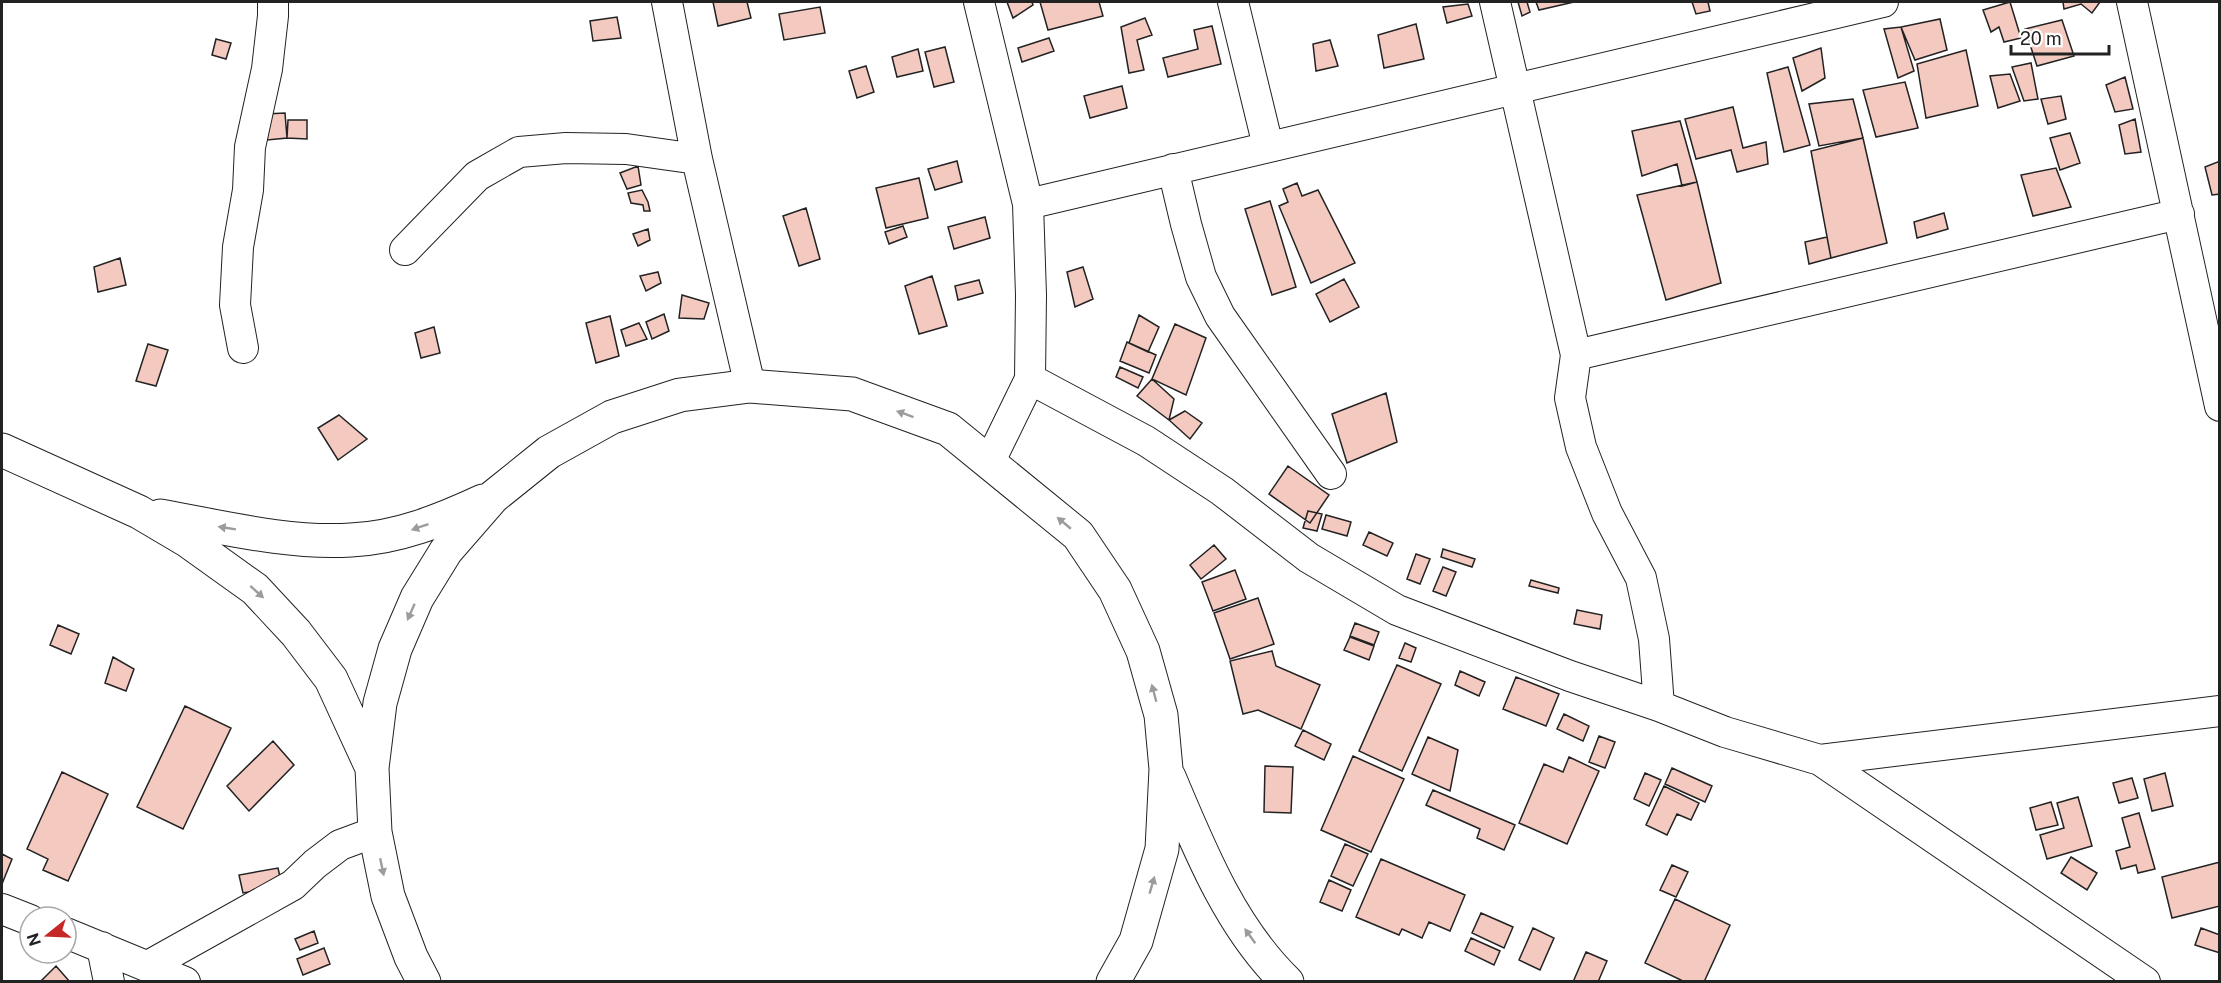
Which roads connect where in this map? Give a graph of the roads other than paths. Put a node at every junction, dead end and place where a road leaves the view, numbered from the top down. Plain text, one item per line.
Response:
1 (273, 2) edge
2 (667, 2) edge
3 (979, 2) edge
4 (1233, 2) edge
5 (1495, 2) edge
6 (1883, 2) edge
7 (2132, 2) edge
8 (1515, 87) junction
9 (1268, 146) junction
10 (697, 159) junction
11 (1173, 169) junction
12 (1028, 204) junction
13 (2179, 214) junction
14 (405, 250) dead end
15 (243, 348) dead end
16 (1576, 355) junction
17 (1030, 378) junction
18 (750, 386) junction
19 (2220, 406) edge
20 (2, 450) edge
21 (990, 462) junction
22 (1331, 474) dead end
23 (493, 497) junction
24 (139, 512) junction
25 (1659, 706) junction
26 (2220, 711) edge
27 (1820, 760) junction
28 (372, 768) junction
29 (1166, 769) junction
30 (375, 832) junction
31 (2, 909) edge
32 (18, 915) edge
33 (78, 938) edge
34 (102, 947) junction
35 (148, 966) junction
36 (109, 981) edge
37 (185, 981) edge
38 (424, 981) edge
39 (1113, 981) edge
40 (1287, 981) edge
41 (2145, 981) edge

1 - 15 street
2 - 10 street
3 - 12 street
4 - 9 street
5 - 8 street
6 - 8 street
7 - 13 street
8 - 9 street
8 - 16 street
9 - 11 street
10 - 14 street
10 - 18 street
11 - 12 street
11 - 22 street
12 - 17 street
13 - 16 street
13 - 19 street
16 - 25 street
17 - 21 street
17 - 25 street
21 -> 18 street
18 - 23 street
20 - 24 street
29 -> 21 street
23 -> 24 street
23 -> 28 street
24 -> 28 street
25 - 27 street
26 - 27 street
27 - 41 street
28 - 30 street
39 -> 29 street
40 -> 29 street
30 - 35 street
30 -> 38 street
31 - 32 street
33 - 34 street
34 - 35 street
34 - 36 street
35 - 37 street

